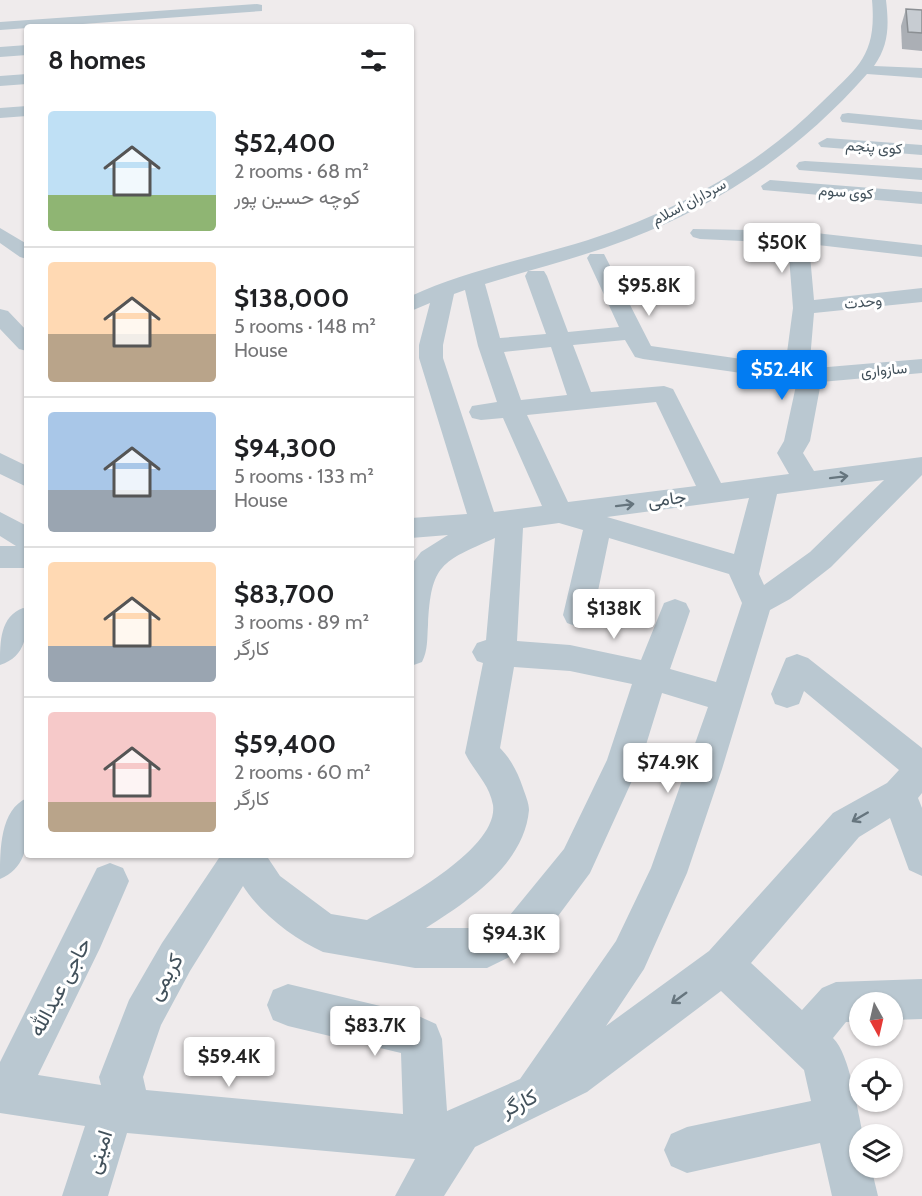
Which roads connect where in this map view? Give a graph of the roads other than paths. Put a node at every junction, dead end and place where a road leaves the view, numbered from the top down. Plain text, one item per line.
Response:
1 (879, 0) edge
2 (891, 0) edge
3 (256, 8) dead end
4 (212, 11) junction
5 (896, 19) dead end
6 (48, 20) edge
7 (210, 24) edge
8 (0, 26) edge
9 (24, 50) edge
10 (0, 52) edge
11 (873, 71) dead end
12 (922, 73) edge
13 (24, 79) edge
14 (0, 81) edge
15 (922, 110) edge
16 (24, 111) edge
17 (0, 113) edge
18 (922, 125) edge
19 (827, 144) dead end
20 (922, 150) edge
21 (805, 166) dead end
22 (922, 174) edge
23 (770, 186) dead end
24 (922, 198) edge
25 (700, 233) dead end
26 (0, 234) edge
27 (798, 237) junction
28 (24, 251) edge
29 (919, 254) edge
30 (597, 258) dead end
31 (536, 276) dead end
32 (474, 282) junction
33 (444, 292) junction
34 (922, 295) edge
35 (414, 303) edge
36 (804, 308) junction
37 (0, 316) edge
38 (561, 339) junction
39 (24, 341) edge
40 (638, 342) junction
41 (490, 346) junction
42 (922, 366) edge
43 (810, 376) junction
44 (664, 394) junction
45 (582, 401) junction
46 (511, 408) junction
47 (481, 411) dead end
48 (0, 462) edge
49 (917, 467) edge
50 (24, 476) edge
51 (806, 481) junction
52 (765, 487) junction
53 (713, 493) junction
54 (560, 513) junction
55 (497, 521) junction
56 (0, 522) edge
57 (598, 524) junction
58 (414, 528) edge
59 (24, 538) edge
60 (0, 557) edge
61 (24, 557) edge
62 (746, 568) junction
63 (418, 571) edge
64 (757, 603) junction
65 (675, 611) dead end
66 (578, 615) dead end
67 (23, 620) dead end
68 (414, 621) edge
69 (0, 652) edge
70 (494, 652) junction
71 (651, 676) junction
72 (787, 694) dead end
73 (727, 699) junction
74 (914, 777) edge
75 (24, 819) edge
76 (241, 858) edge
77 (245, 858) edge
78 (922, 858) edge
79 (0, 861) edge
80 (110, 881) dead end
81 (370, 940) junction
82 (723, 965) junction
83 (922, 999) edge
84 (288, 1005) dead end
85 (804, 1040) junction
86 (4, 1091) edge
87 (533, 1097) junction
88 (122, 1109) junction
89 (837, 1117) junction
90 (442, 1135) junction
91 (687, 1150) dead end
92 (85, 1196) edge
93 (418, 1196) edge
94 (855, 1196) edge

1 - 32 street, سرداران اسلام
2 - 5 street
3 - 4 street
4 - 6 street
4 - 7 street
6 - 8 street
9 - 10 street
11 - 12 street
13 - 14 street
15 - 18 street
16 - 17 street
19 - 20 street, کوی پنجم
21 - 22 street
23 - 24 street, کوی سوم
25 - 27 street
26 - 28 street
27 - 29 street
27 - 36 street
30 - 40 street
31 - 38 street
32 - 33 street, سرداران اسلام
32 - 41 street
33 - 35 street, سرداران اسلام
33 - 55 street
34 - 36 street, وحدت
36 - 43 street
37 - 39 street
38 - 40 street, سازواری
38 - 41 street, سازواری
38 - 45 street
40 - 43 street, سازواری
40 - 44 street
41 - 46 street
42 - 43 street, سازواری
43 - 51 street
44 - 45 street
44 - 53 street
45 - 46 street
46 - 47 street
46 - 54 street
48 - 50 street
51 -> 49 street, جامی
49 - 64 street
51 - 52 street, جامی
52 - 53 street, جامی
52 - 62 street
54 -> 53 street, جامی
54 - 55 street, جامی
54 - 57 street
55 - 58 street, جامی
55 - 63 street
55 - 70 street
56 - 59 street
57 - 62 street
57 - 66 street
60 - 61 street
62 - 64 street
63 - 68 street
64 - 73 street
65 - 71 street
67 - 69 street
70 - 71 street
70 - 81 street
71 - 73 street
71 - 81 street
72 - 74 street
73 - 87 street
74 - 78 street
74 -> 82 street, کارگر
75 - 79 street
76 - 88 street, کریمی
77 - 81 street
80 - 86 street, حاجی عبدالله
82 - 85 street
82 -> 87 street, کارگر
83 - 85 street
84 - 90 street
85 - 89 street
86 - 88 street, کارگر
87 - 90 street, کارگر
88 - 90 street, کارگر
88 - 92 street, امینی
89 - 91 street
89 - 94 street
90 - 93 street

